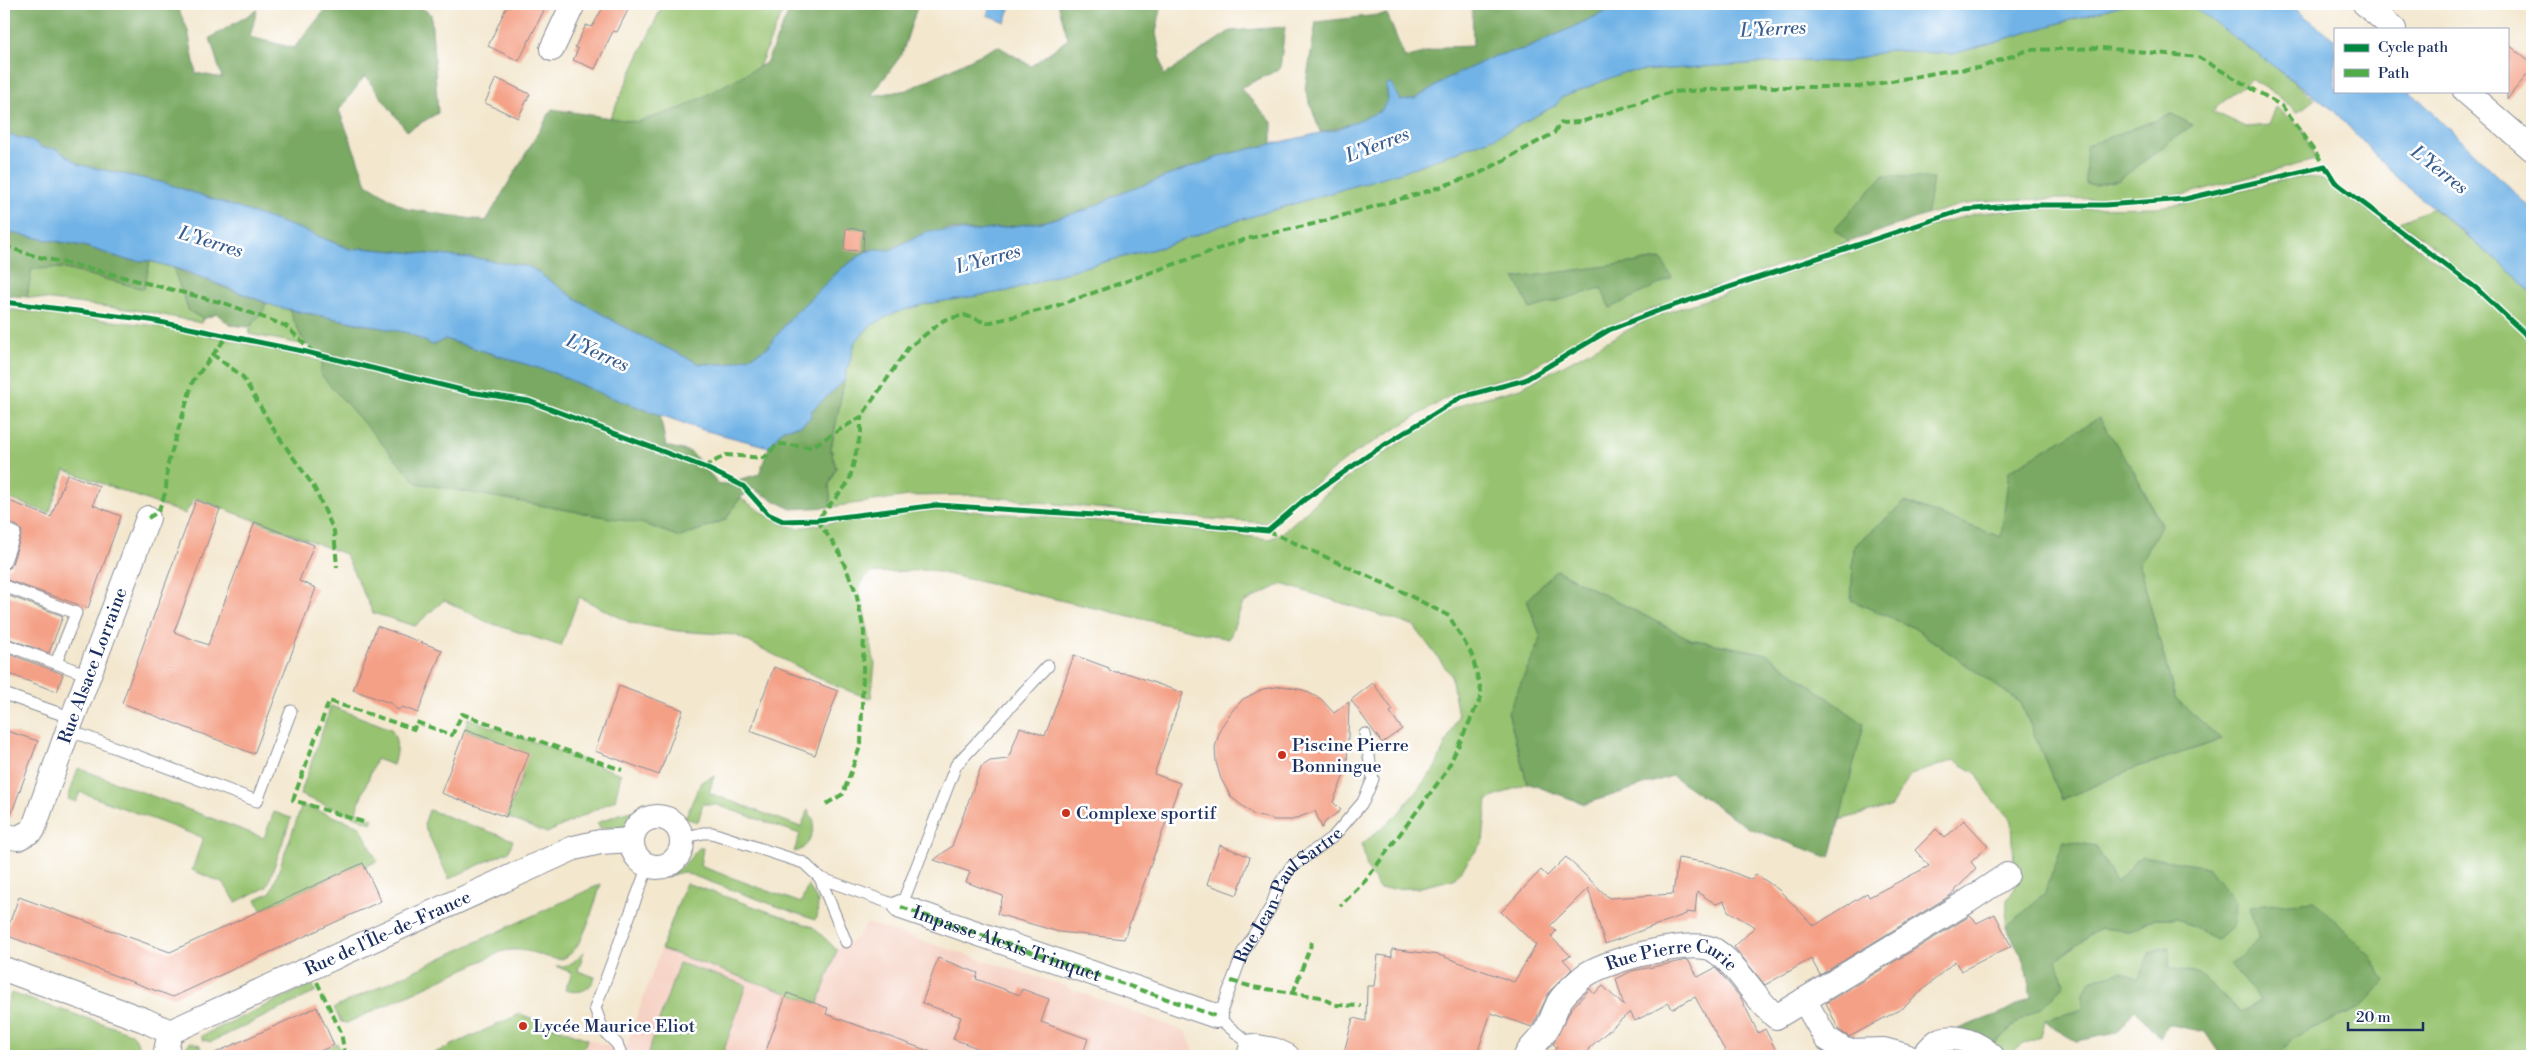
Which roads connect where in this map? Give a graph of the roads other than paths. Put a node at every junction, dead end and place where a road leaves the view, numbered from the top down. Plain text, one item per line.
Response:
1 (573, 4) edge
2 (2365, 4) edge
3 (2393, 28) edge
4 (552, 49) dead end
5 (2466, 92) edge
6 (2532, 149) edge
7 (148, 518) dead end
8 (4, 529) edge
9 (4, 564) edge
10 (4, 586) edge
11 (4, 644) edge
12 (56, 663) junction
13 (1048, 666) dead end
14 (88, 675) junction
15 (4, 694) edge
16 (290, 711) dead end
17 (70, 724) junction
18 (1365, 734) dead end
19 (4, 836) edge
20 (682, 838) junction
21 (632, 840) junction
22 (648, 866) junction
23 (2007, 875) dead end
24 (820, 878) junction
25 (901, 907) junction
26 (846, 942) dead end
27 (4, 969) edge
28 (1804, 1000) junction
29 (1216, 1016) junction
30 (170, 1032) junction
31 (1250, 1051) edge
32 (165, 1056) edge
33 (622, 1056) edge
34 (1287, 1056) edge
35 (1526, 1056) edge
36 (1906, 1056) edge
37 (1922, 1056) edge
38 (1992, 1056) edge

1 - 4 street
2 - 3 street
5 - 6 street
7 - 14 street, Rue Alsace Lorraine
8 - 9 lane
10 - 12 lane
11 - 12 lane
12 - 14 lane
13 - 25 lane
14 - 17 street, Rue Alsace Lorraine
15 - 17 lane
16 - 17 lane
17 - 19 street, Rue Alsace Lorraine
18 - 29 lane, Rue Jean-Paul Sartre
20 - 21 street
20 - 22 street
20 - 24 lane, Impasse Alexis Trinquet
21 - 22 street
21 - 30 street, Rue de l'Île-de-France
22 - 33 lane
23 - 28 street, Rue Pierre Curie
24 - 25 lane, Impasse Alexis Trinquet
24 - 26 lane
25 - 29 street, Impasse Alexis Trinquet
27 - 30 street
28 - 35 street, Rue Pierre Curie
28 - 36 street
29 - 31 lane
30 - 32 street
31 - 34 street
37 - 38 street

